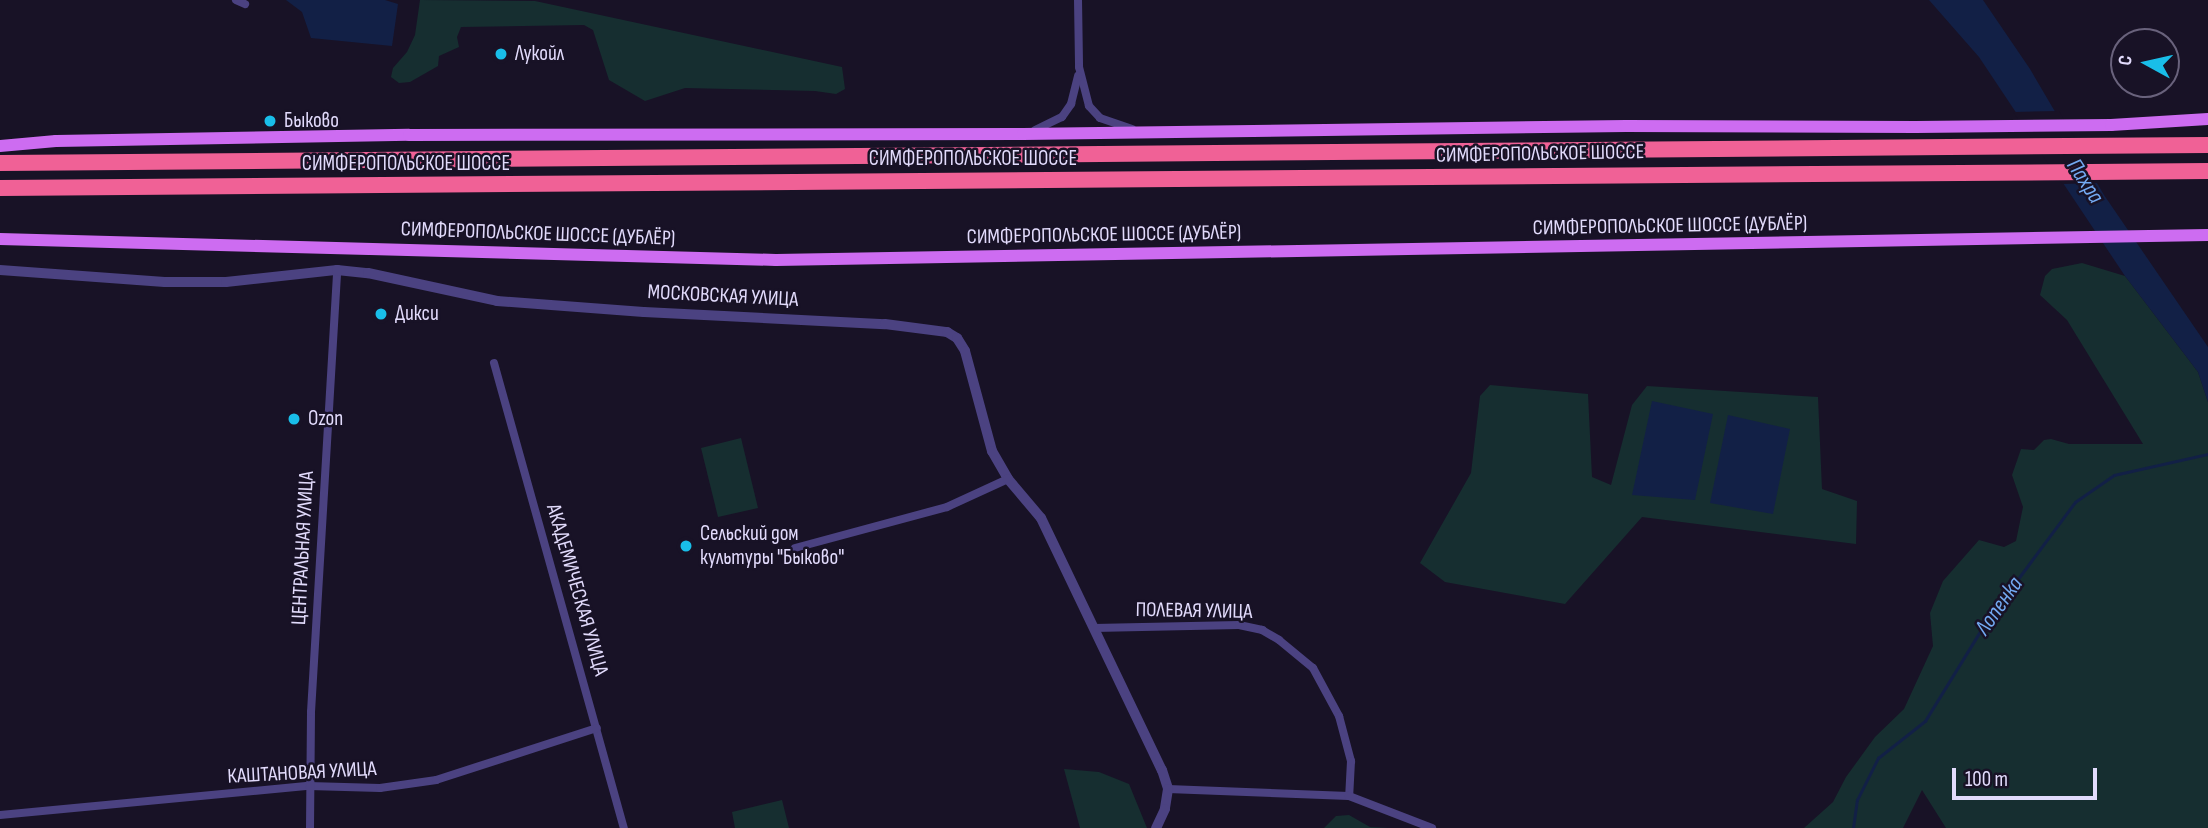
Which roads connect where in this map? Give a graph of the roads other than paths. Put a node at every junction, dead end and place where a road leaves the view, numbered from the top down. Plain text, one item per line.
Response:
1 (1078, 0) edge
2 (1079, 66) junction
3 (2208, 119) edge
4 (1144, 131) junction
5 (1023, 134) junction
6 (2208, 145) edge
7 (0, 146) edge
8 (0, 163) edge
9 (2208, 171) edge
10 (0, 188) edge
11 (2208, 235) edge
12 (0, 239) edge
13 (0, 270) edge
14 (337, 270) junction
15 (494, 363) dead end
16 (1008, 479) junction
17 (795, 548) dead end
18 (1094, 628) junction
19 (597, 728) junction
20 (309, 786) junction
21 (1168, 789) junction
22 (1349, 796) junction
23 (0, 815) edge
24 (310, 828) edge
25 (624, 828) edge
26 (1156, 828) edge
27 (1432, 828) edge

1 - 2 street
2 - 4 street
2 - 5 street
3 - 4 main road
4 - 5 main road
5 - 7 main road
6 - 8 highway, СИМФЕРОПОЛЬСКОЕ ШОССЕ
9 - 10 highway, СИМФЕРОПОЛЬСКОЕ ШОССЕ
11 - 12 main road, СИМФЕРОПОЛЬСКОЕ ШОССЕ (ДУБЛЁР)
13 - 14 street, МОСКОВСКАЯ УЛИЦА
14 - 16 street, МОСКОВСКАЯ УЛИЦА
14 - 20 street, ЦЕНТРАЛЬНАЯ УЛИЦА
15 - 19 street, АКАДЕМИЧЕСКАЯ УЛИЦА
16 - 17 street
16 - 18 street, МОСКОВСКАЯ УЛИЦА
18 - 21 street, МОСКОВСКАЯ УЛИЦА
18 - 22 street, ПОЛЕВАЯ УЛИЦА
19 - 20 street, КАШТАНОВАЯ УЛИЦА
19 - 25 street, АКАДЕМИЧЕСКАЯ УЛИЦА
20 - 23 street, КАШТАНОВАЯ УЛИЦА
20 - 24 street, ЦЕНТРАЛЬНАЯ УЛИЦА
21 - 22 street
21 - 26 street
22 - 27 street

